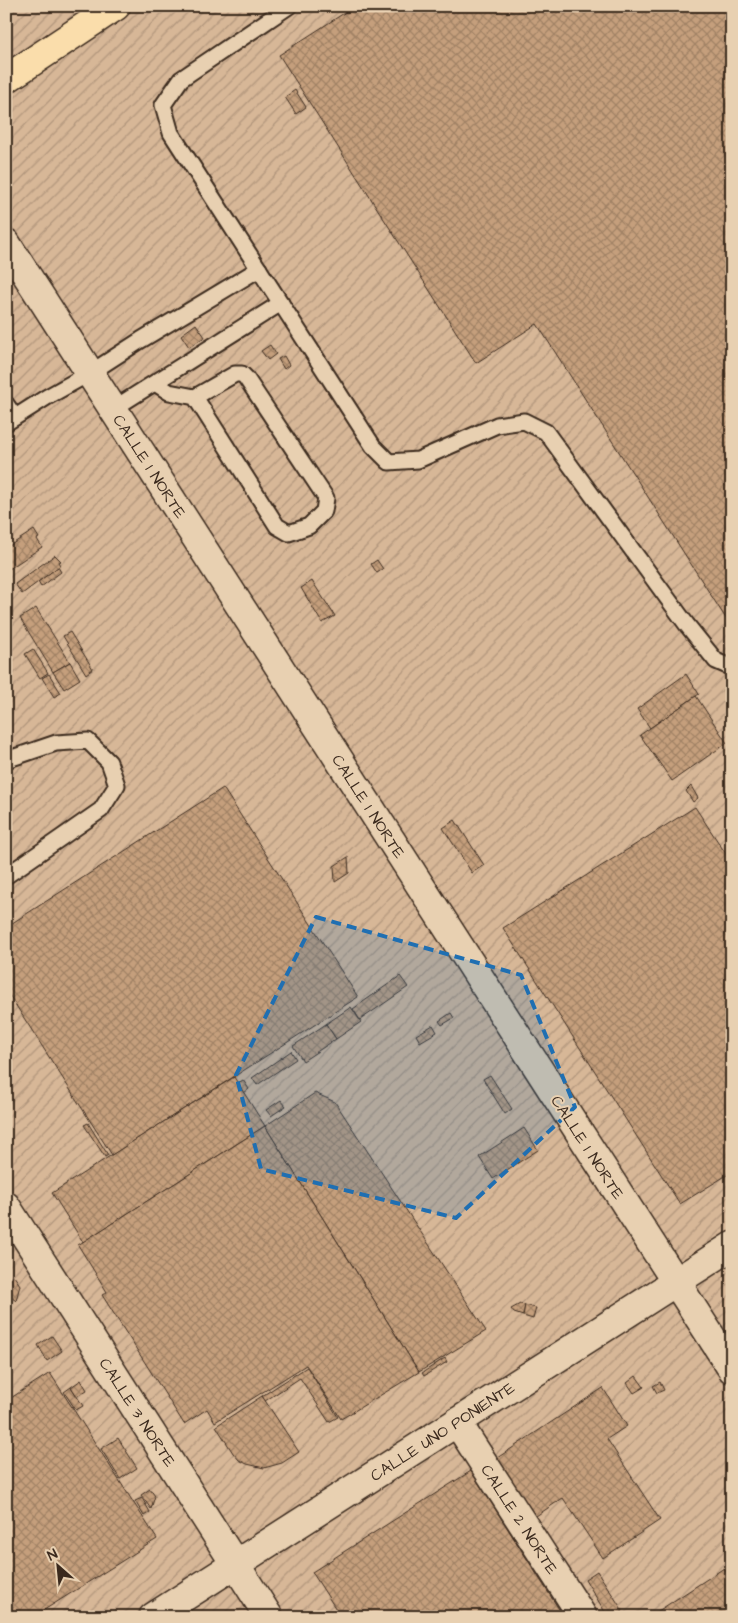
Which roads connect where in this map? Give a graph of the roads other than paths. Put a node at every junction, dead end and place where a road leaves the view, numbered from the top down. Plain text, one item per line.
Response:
1 (116, 6) edge
2 (289, 6) edge
3 (6, 79) edge
4 (6, 244) edge
5 (259, 268) junction
6 (281, 303) junction
7 (90, 374) junction
8 (155, 384) junction
9 (195, 396) junction
10 (6, 404) edge
11 (113, 409) junction
12 (11, 420) edge
13 (732, 668) edge
14 (6, 760) edge
15 (6, 876) edge
16 (6, 1206) edge
17 (732, 1246) edge
18 (675, 1282) junction
19 (732, 1369) edge
20 (458, 1422) junction
21 (235, 1564) junction
22 (153, 1617) edge
23 (269, 1617) edge
24 (583, 1617) edge

1 - 3 main road
2 - 5 lane
4 - 7 street, CALLE 1 NORTE
5 - 6 lane
5 - 7 lane
6 - 8 lane
6 - 13 lane
7 - 11 street, CALLE 1 NORTE
7 - 12 lane
8 - 9 lane
8 - 11 lane
9 - 9 lane
10 - 12 lane
11 - 18 street, CALLE 1 NORTE
14 - 15 lane
16 - 21 street, CALLE 3 NORTE
17 - 18 street, CALLE UNO PONIENTE
18 - 19 street, CALLE 1 NORTE
18 - 20 street, CALLE UNO PONIENTE
20 - 21 street, CALLE UNO PONIENTE
20 - 24 street, CALLE 2 NORTE
21 - 22 street, CALLE UNO PONIENTE
21 - 23 street, CALLE 3 NORTE

